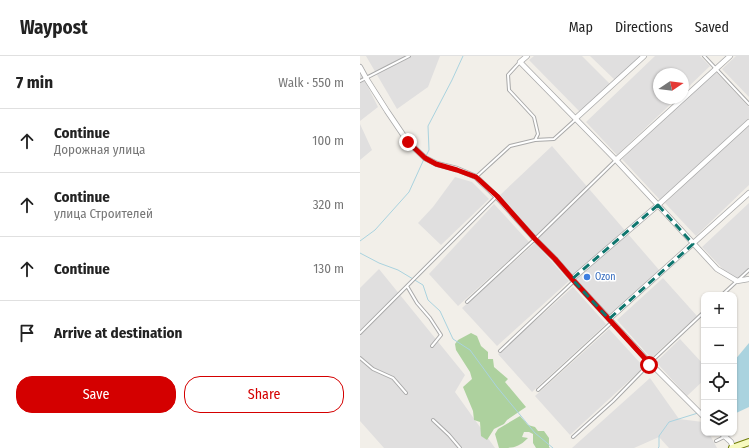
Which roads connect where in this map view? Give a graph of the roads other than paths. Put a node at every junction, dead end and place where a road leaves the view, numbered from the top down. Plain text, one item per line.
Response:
1 (408, 56) edge
2 (528, 56) edge
3 (644, 56) edge
4 (704, 56) edge
5 (730, 56) edge
6 (520, 62) junction
7 (360, 67) edge
8 (716, 69) junction
9 (366, 78) junction
10 (360, 80) edge
11 (749, 104) edge
12 (576, 119) junction
13 (749, 122) edge
14 (535, 140) junction
15 (616, 160) junction
16 (476, 177) junction
17 (749, 193) edge
18 (497, 196) junction
19 (658, 205) junction
20 (535, 239) junction
21 (693, 244) junction
22 (749, 270) edge
23 (749, 279) edge
24 (573, 280) junction
25 (737, 281) junction
26 (407, 286) junction
27 (725, 292) edge
28 (467, 302) dead end
29 (701, 315) edge
30 (610, 320) junction
31 (360, 333) edge
32 (432, 346) dead end
33 (500, 351) dead end
34 (360, 358) edge
35 (650, 364) junction
36 (538, 390) dead end
37 (406, 393) dead end
38 (701, 414) edge
39 (433, 420) dead end
40 (723, 436) edge
41 (724, 436) edge
42 (573, 437) dead end
43 (716, 441) dead end
44 (749, 442) edge
45 (460, 448) edge
46 (733, 448) edge

1 - 9 lane
2 - 6 street
3 - 12 street
4 - 8 lane
5 - 8 street
6 - 12 street
6 - 14 lane
7 - 9 street
8 - 11 lane
8 - 15 street
9 - 10 lane
9 - 16 street
12 - 14 lane
12 - 15 street
13 - 19 street
14 - 16 lane
15 - 19 street
15 - 20 lane
16 - 18 street
17 - 21 street
18 - 20 street
18 - 26 lane
19 - 21 street
19 - 24 street
20 - 24 street
20 - 28 lane
21 - 25 street
21 - 30 street
22 - 25 lane
23 - 25 street
24 - 30 street
24 - 33 lane
25 - 27 lane
26 - 31 lane
26 - 32 lane
29 - 35 lane
30 - 35 street
30 - 36 lane
34 - 37 lane
35 - 38 street
35 - 42 lane
39 - 45 lane
40 - 43 lane
41 - 46 street
44 - 46 street

